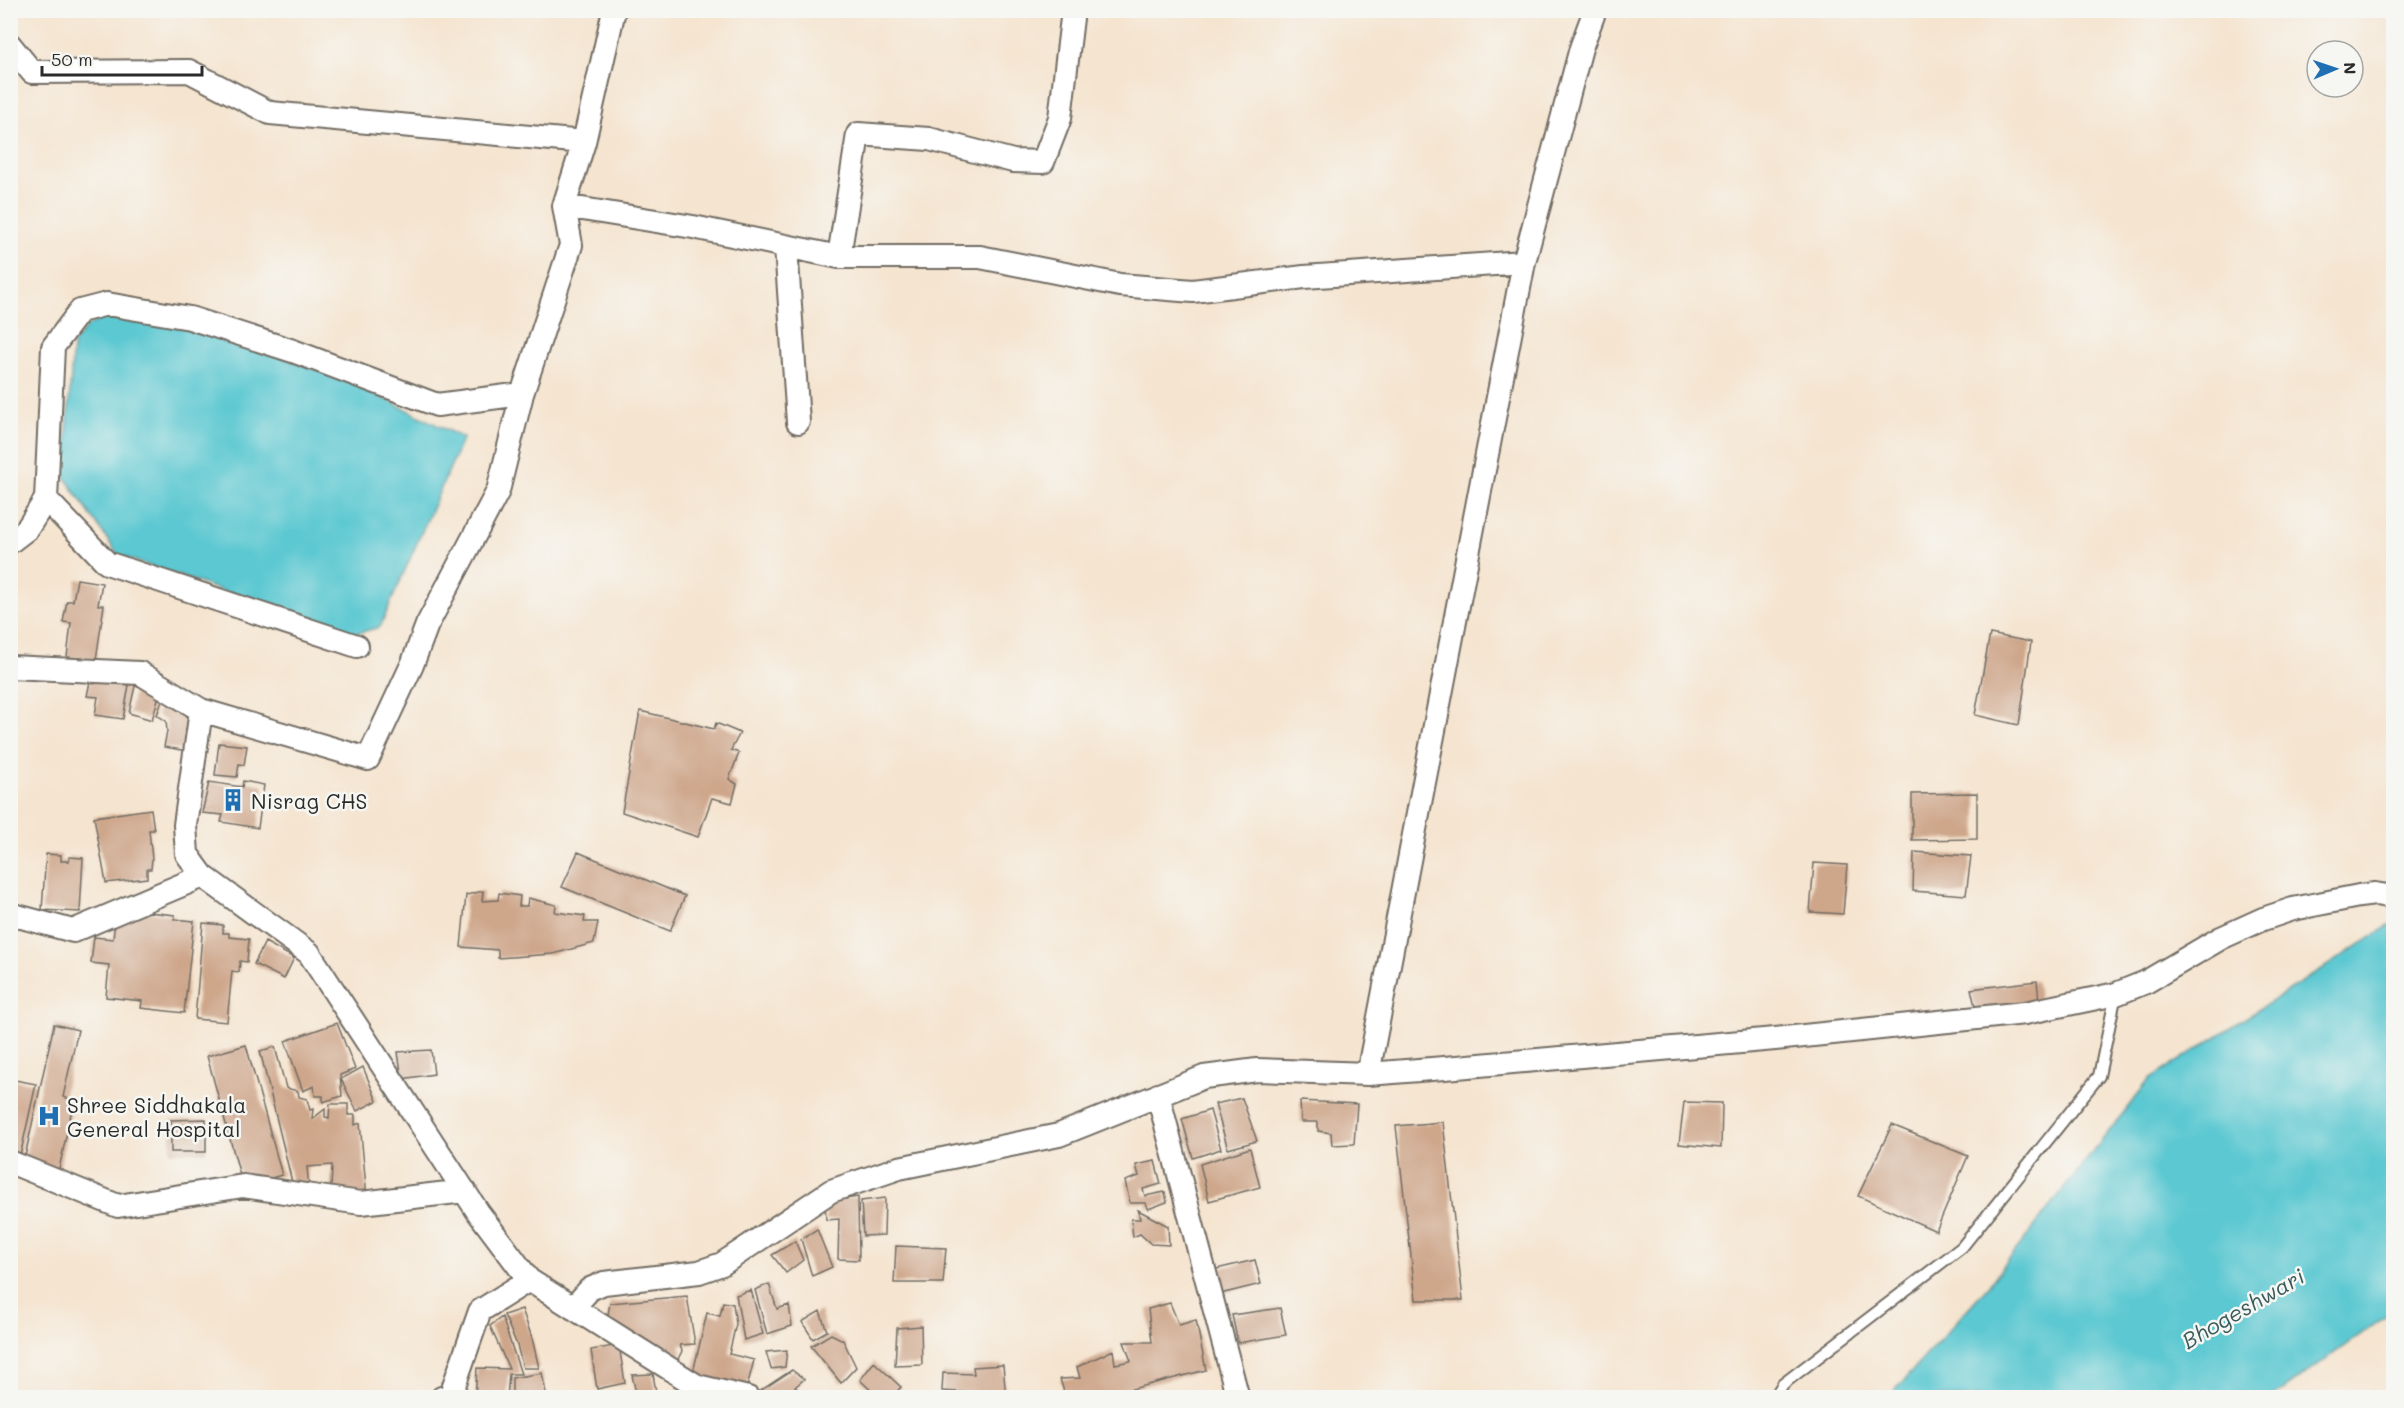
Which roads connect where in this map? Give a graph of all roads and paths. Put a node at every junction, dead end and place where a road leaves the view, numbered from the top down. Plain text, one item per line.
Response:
1 (614, 10) edge
2 (1073, 10) edge
3 (1595, 10) edge
4 (10, 45) edge
5 (584, 142) junction
6 (564, 206) junction
7 (786, 247) junction
8 (839, 257) junction
9 (1524, 262) junction
10 (522, 394) junction
11 (798, 422) dead end
12 (46, 499) junction
13 (10, 542) edge
14 (357, 646) dead end
15 (10, 667) edge
16 (201, 710) junction
17 (203, 876) junction
18 (2394, 897) edge
19 (10, 914) edge
20 (2116, 994) junction
21 (1368, 1074) junction
22 (1158, 1095) junction
23 (10, 1162) edge
24 (465, 1191) junction
25 (529, 1280) junction
26 (573, 1308) junction
27 (447, 1397) edge
28 (748, 1398) edge
29 (1238, 1398) edge
30 (1774, 1398) edge

1 - 5 street
2 - 8 street
3 - 9 street
4 - 5 street
5 - 6 street
6 - 7 street
6 - 10 street
7 - 8 street
7 - 11 street
8 - 9 street
9 - 21 street
10 - 12 street
10 - 16 street
12 - 13 street
12 - 14 street
15 - 16 street
16 - 17 street
17 - 19 street
17 - 24 street
18 - 20 street
20 - 21 street
20 - 30 lane
21 - 22 street
22 - 26 street
22 - 29 street
23 - 24 street
24 - 25 street
25 - 26 street
25 - 27 street
26 - 28 street

